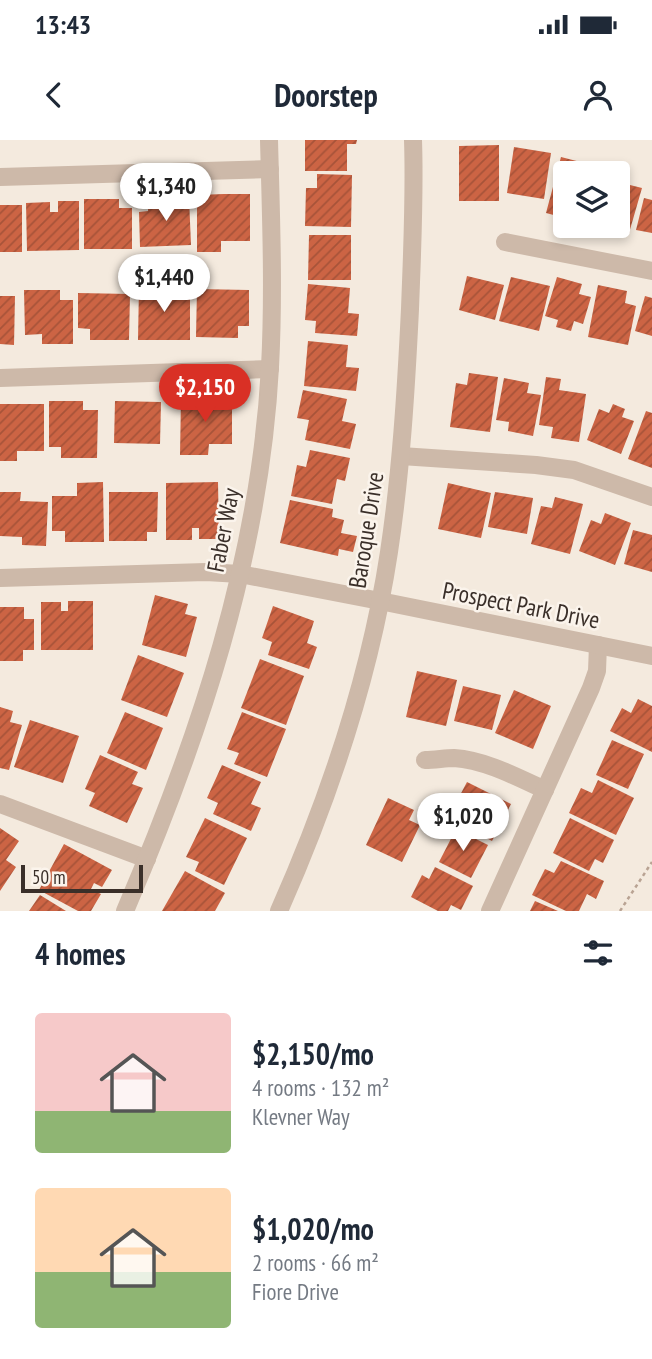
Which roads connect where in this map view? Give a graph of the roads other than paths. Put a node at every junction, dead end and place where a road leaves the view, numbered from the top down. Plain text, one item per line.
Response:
1 (269, 140) edge
2 (413, 140) edge
3 (270, 169) junction
4 (0, 177) edge
5 (505, 242) dead end
6 (652, 271) edge
7 (270, 369) junction
8 (0, 378) edge
9 (401, 456) junction
10 (652, 497) edge
11 (240, 574) junction
12 (0, 578) edge
13 (380, 601) junction
14 (598, 645) junction
15 (652, 656) edge
16 (425, 760) dead end
17 (545, 790) junction
18 (0, 804) edge
19 (147, 859) junction
20 (125, 911) edge
21 (279, 911) edge
22 (490, 911) edge

1 - 3 street, Faber Way
2 - 9 street, Baroque Drive
3 - 4 street
3 - 7 street, Faber Way
5 - 6 street
7 - 8 street
7 - 11 street, Faber Way
9 - 10 street
9 - 13 street, Baroque Drive
11 - 12 street, Prospect Park Drive
11 - 13 street, Prospect Park Drive
11 - 19 street, Faber Way
13 - 14 street, Prospect Park Drive
13 - 21 street, Baroque Drive
14 - 15 street, Prospect Park Drive
14 - 17 street
16 - 17 street
17 - 22 street
18 - 19 street
19 - 20 street, Faber Way

